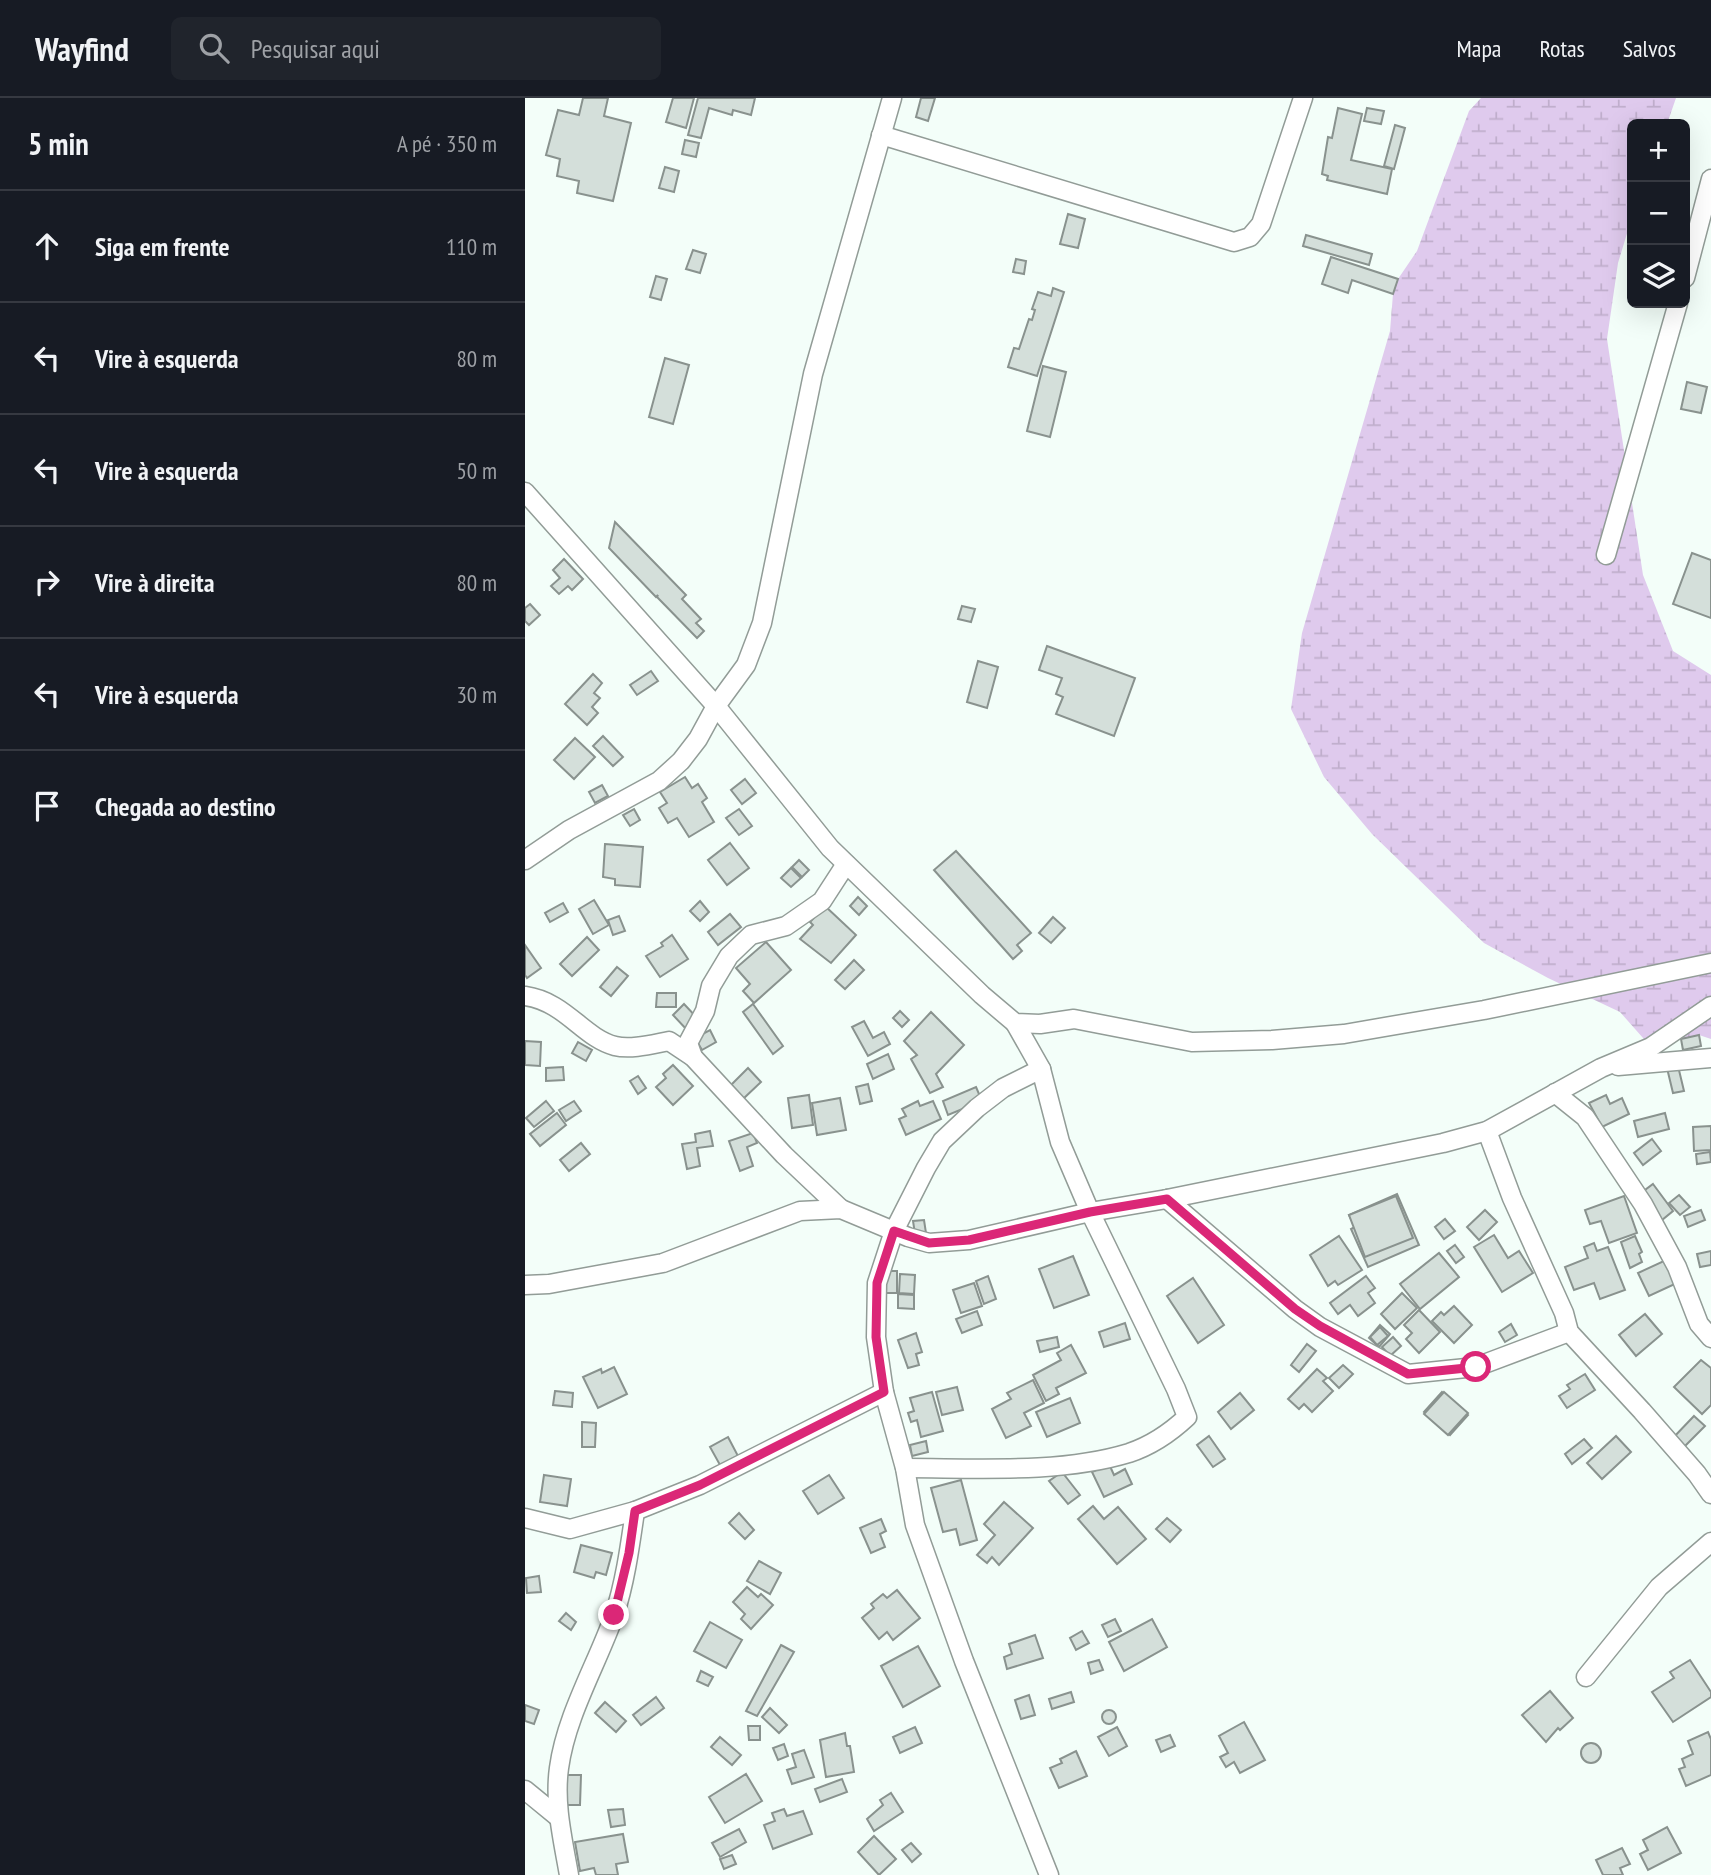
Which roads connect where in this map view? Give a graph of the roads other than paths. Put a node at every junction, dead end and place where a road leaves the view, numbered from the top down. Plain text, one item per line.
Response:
1 (892, 98) edge
2 (1303, 98) edge
3 (881, 135) junction
4 (1711, 179) edge
5 (1690, 259) edge
6 (1677, 308) edge
7 (525, 492) edge
8 (1606, 555) dead end
9 (716, 706) junction
10 (525, 860) edge
11 (846, 864) junction
12 (1711, 963) edge
13 (525, 996) edge
14 (1711, 1006) edge
15 (1015, 1023) junction
16 (692, 1057) junction
17 (1711, 1058) edge
18 (1601, 1068) junction
19 (1041, 1069) junction
20 (1555, 1093) junction
21 (1487, 1131) junction
22 (1167, 1199) junction
23 (841, 1209) junction
24 (1090, 1212) junction
25 (894, 1231) junction
26 (525, 1285) edge
27 (1569, 1332) junction
28 (1711, 1338) edge
29 (884, 1392) junction
30 (905, 1468) junction
31 (1711, 1494) edge
32 (635, 1511) junction
33 (525, 1518) edge
34 (1711, 1542) edge
35 (1586, 1677) dead end
36 (525, 1790) edge
37 (558, 1817) junction
38 (569, 1875) edge
39 (1049, 1875) edge

1 - 3 street
2 - 3 street
3 - 9 street
4 - 5 street
6 - 8 street
7 - 9 street
9 - 10 street
9 - 11 street
11 - 15 street
11 - 16 street
12 - 15 street
13 - 16 street
14 - 18 street
15 - 19 street
16 - 23 street
17 - 18 street
18 - 20 street
19 - 24 street
19 - 25 street
20 - 21 street
20 - 28 street
21 - 22 street
21 - 27 street
22 - 24 street
22 - 27 street
23 - 25 street
23 - 26 street
24 - 25 street
24 - 30 street
25 - 29 street
27 - 31 street
29 - 30 street
29 - 32 street
30 - 39 street
32 - 33 street
32 - 37 street
34 - 35 street
36 - 37 street
37 - 38 street

